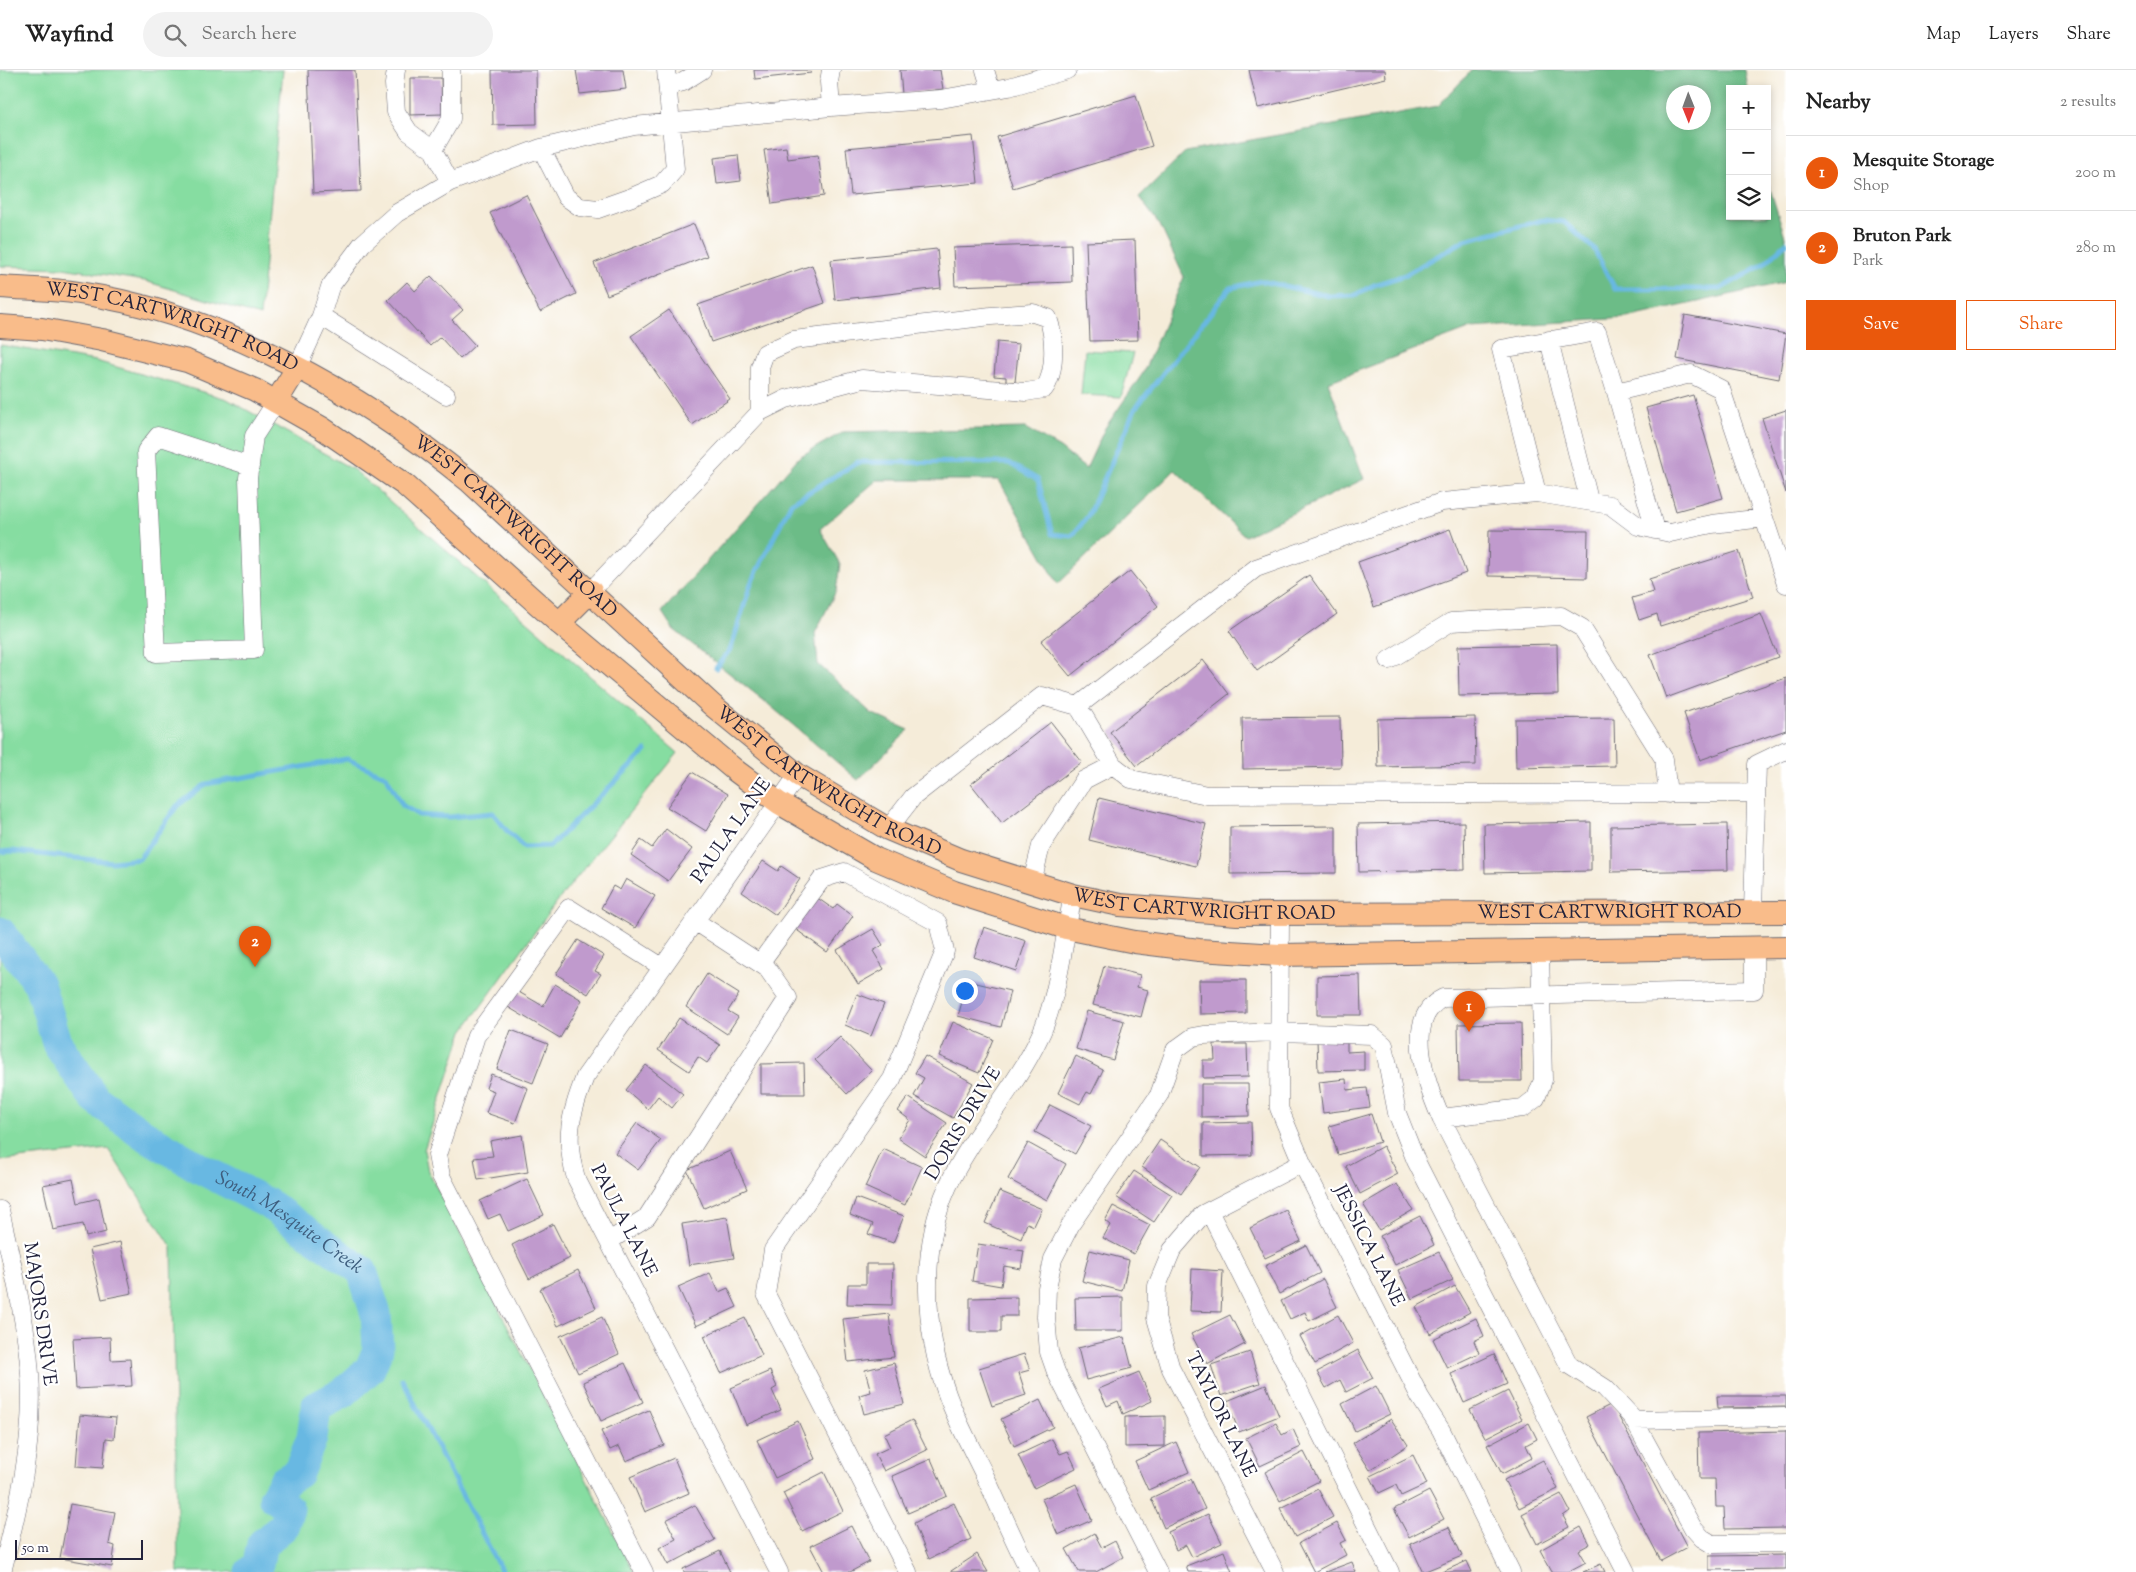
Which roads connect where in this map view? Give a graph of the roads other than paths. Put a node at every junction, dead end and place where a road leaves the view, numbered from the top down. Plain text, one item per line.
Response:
1 (396, 70) edge
2 (451, 70) edge
3 (702, 70) edge
4 (831, 70) edge
5 (985, 70) edge
6 (1067, 70) edge
7 (667, 78) edge
8 (991, 90) junction
9 (831, 107) junction
10 (669, 123) junction
11 (541, 148) junction
12 (433, 150) junction
13 (450, 182) junction
14 (0, 287) edge
15 (321, 316) junction
16 (0, 326) edge
17 (1549, 340) junction
18 (296, 368) junction
19 (1616, 392) junction
20 (446, 395) dead end
21 (276, 402) junction
22 (760, 412) junction
23 (250, 466) junction
24 (1537, 493) junction
25 (1588, 500) junction
26 (1764, 518) junction
27 (1655, 530) junction
28 (1786, 584) edge
29 (591, 591) junction
30 (559, 624) junction
31 (1389, 660) dead end
32 (1078, 706) junction
33 (1786, 750) edge
34 (1113, 765) junction
35 (798, 775) junction
36 (1668, 794) junction
37 (1755, 794) junction
38 (780, 803) junction
39 (888, 829) junction
40 (1032, 882) junction
41 (1073, 895) junction
42 (1753, 912) junction
43 (1786, 912) edge
44 (1280, 915) junction
45 (695, 920) junction
46 (1066, 928) junction
47 (1786, 947) edge
48 (1754, 949) junction
49 (1540, 951) junction
50 (1279, 955) junction
51 (760, 963) junction
52 (662, 967) junction
53 (1541, 994) junction
54 (1279, 1032) junction
55 (1441, 1118) junction
56 (1302, 1163) junction
57 (0, 1210) edge
58 (1209, 1211) junction
59 (609, 1241) junction
60 (7, 1277) edge
61 (1786, 1417) edge
62 (1634, 1420) junction
63 (1786, 1543) edge
64 (2, 1572) edge
65 (644, 1572) edge
66 (778, 1572) edge
67 (908, 1572) edge
68 (1030, 1572) edge
69 (1158, 1572) edge
70 (1275, 1572) edge
71 (1390, 1572) edge
72 (1511, 1572) edge
73 (1626, 1572) edge

1 - 12 street
2 - 12 street
3 - 7 street
4 - 9 street
5 - 8 street
6 - 8 street
7 - 10 street
8 - 9 street
9 - 10 street
10 - 11 street
10 - 11 street
11 - 13 street
12 - 13 street
13 - 15 street
14 - 18 main road, WEST CARTWRIGHT ROAD
15 - 18 street
15 - 20 street
16 - 21 main road, WEST CARTWRIGHT ROAD
17 - 19 street
17 - 24 street
17 - 25 street
18 - 21 main road
18 - 29 main road, WEST CARTWRIGHT ROAD
19 - 26 street
19 - 27 street
21 - 23 street
21 - 30 main road, WEST CARTWRIGHT ROAD
22 - 22 street
22 - 29 street
23 - 23 street
24 - 25 street
24 - 32 street
25 - 27 street
26 - 27 street
26 - 28 street
29 - 30 main road
29 - 35 main road, WEST CARTWRIGHT ROAD
30 - 38 main road, WEST CARTWRIGHT ROAD
31 - 36 street
32 - 34 street
32 - 39 street
33 - 37 street
34 - 36 street
34 - 40 street
35 - 38 street, PAULA LANE
35 - 39 main road, WEST CARTWRIGHT ROAD
36 - 37 street
37 - 42 street
38 - 45 street, PAULA LANE
38 - 46 main road, WEST CARTWRIGHT ROAD
39 - 40 main road, WEST CARTWRIGHT ROAD
40 - 41 main road, WEST CARTWRIGHT ROAD
41 - 44 main road, WEST CARTWRIGHT ROAD
41 - 46 street, DORIS DRIVE
42 - 43 main road, WEST CARTWRIGHT ROAD
42 - 44 main road, WEST CARTWRIGHT ROAD
42 - 48 main road
44 - 50 street, JESSICA LANE
45 - 51 street
45 - 52 street, PAULA LANE
46 - 50 main road, WEST CARTWRIGHT ROAD
46 - 68 street, DORIS DRIVE
47 - 48 main road, WEST CARTWRIGHT ROAD
48 - 49 main road, WEST CARTWRIGHT ROAD
48 - 53 street
49 - 50 main road, WEST CARTWRIGHT ROAD
49 - 53 street
50 - 54 street, JESSICA LANE
51 - 59 street
51 - 67 street
52 - 59 street, PAULA LANE
52 - 65 street
53 - 55 street
53 - 55 street
54 - 56 street, JESSICA LANE
54 - 69 street
54 - 73 street
55 - 62 street
56 - 58 street, TAYLOR LANE
56 - 72 street, JESSICA LANE
57 - 60 street, MAJORS DRIVE
58 - 70 street, TAYLOR LANE
58 - 71 street
59 - 66 street, PAULA LANE
60 - 64 street, MAJORS DRIVE
61 - 62 street
62 - 63 street

